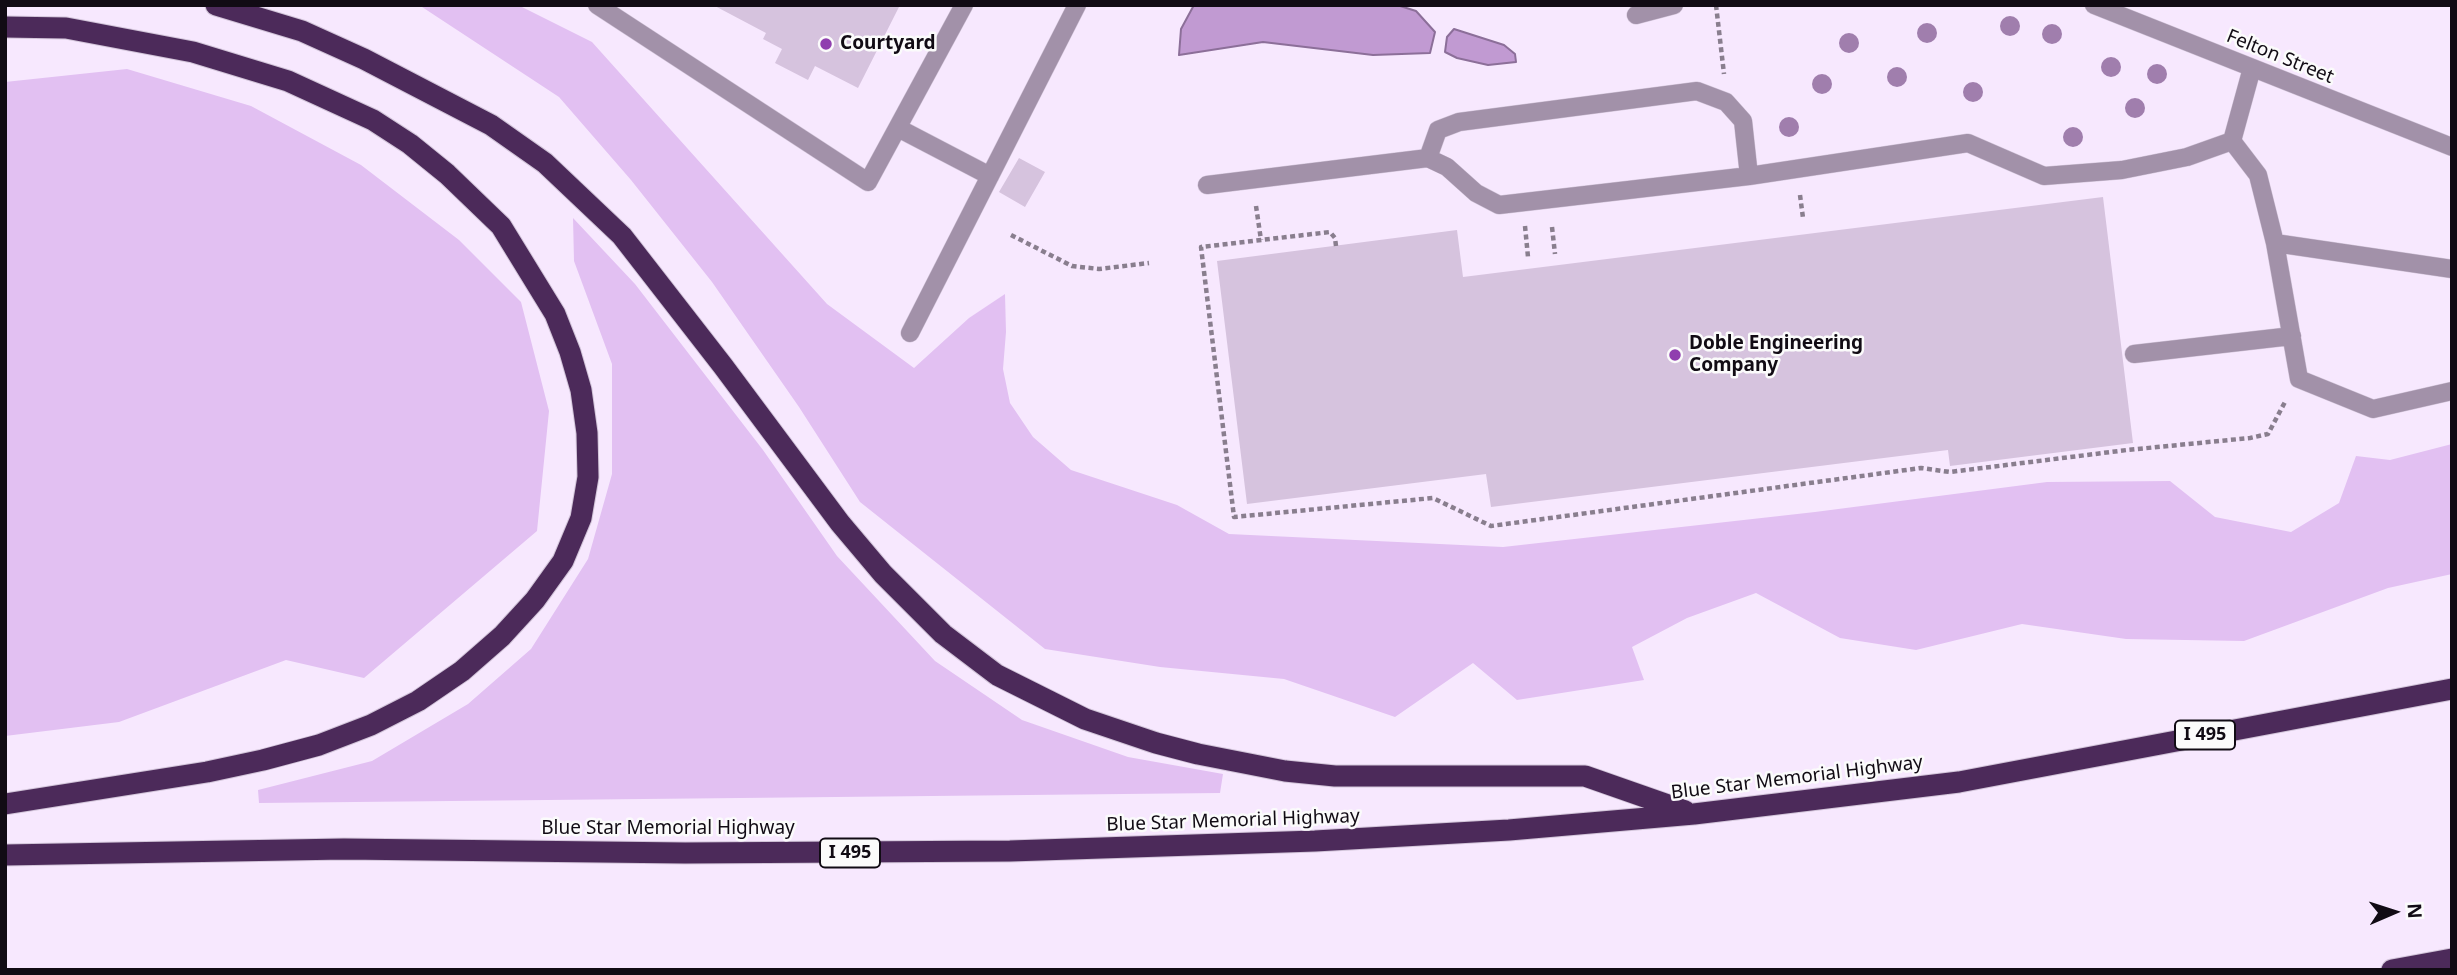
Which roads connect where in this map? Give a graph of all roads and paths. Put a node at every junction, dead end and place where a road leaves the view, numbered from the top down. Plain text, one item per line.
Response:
1 (216, 5) edge
2 (597, 5) edge
3 (964, 5) edge
4 (1077, 5) edge
5 (1674, 5) edge
6 (1716, 5) edge
7 (2094, 5) edge
8 (1636, 15) dead end
9 (5, 27) edge
10 (2252, 68) junction
11 (1724, 70) dead end
12 (898, 128) junction
13 (2232, 141) junction
14 (2452, 147) edge
15 (1428, 158) junction
16 (990, 176) junction
17 (1749, 176) junction
18 (1252, 179) junction
19 (1207, 185) dead end
20 (1011, 234) dead end
21 (1261, 240) junction
22 (2275, 243) junction
23 (1336, 246) dead end
24 (1149, 263) dead end
25 (2452, 269) edge
26 (910, 333) dead end
27 (2292, 336) junction
28 (2134, 354) dead end
29 (2299, 379) junction
30 (2452, 391) edge
31 (2452, 688) edge
32 (5, 804) edge
33 (1694, 814) junction
34 (5, 855) edge
35 (2452, 959) edge
36 (2392, 970) edge

1 - 33 highway
2 - 12 street
3 - 12 street
4 - 16 street
5 - 8 street
6 - 11 path
7 - 10 street, Felton Street
9 - 32 highway
10 - 13 street
10 - 14 street, Felton Street
12 - 16 street
13 - 17 street
13 - 22 street
15 - 17 street
15 - 17 street
15 - 18 street
16 - 26 street
18 - 19 street
18 - 21 path
20 - 24 path
21 - 23 path
21 - 29 path
22 - 25 street
22 - 27 street
27 - 28 street
27 - 29 street
29 - 30 street
31 - 33 highway, Blue Star Memorial Highway / I 495
33 - 34 highway, Blue Star Memorial Highway / I 495
35 - 36 highway

